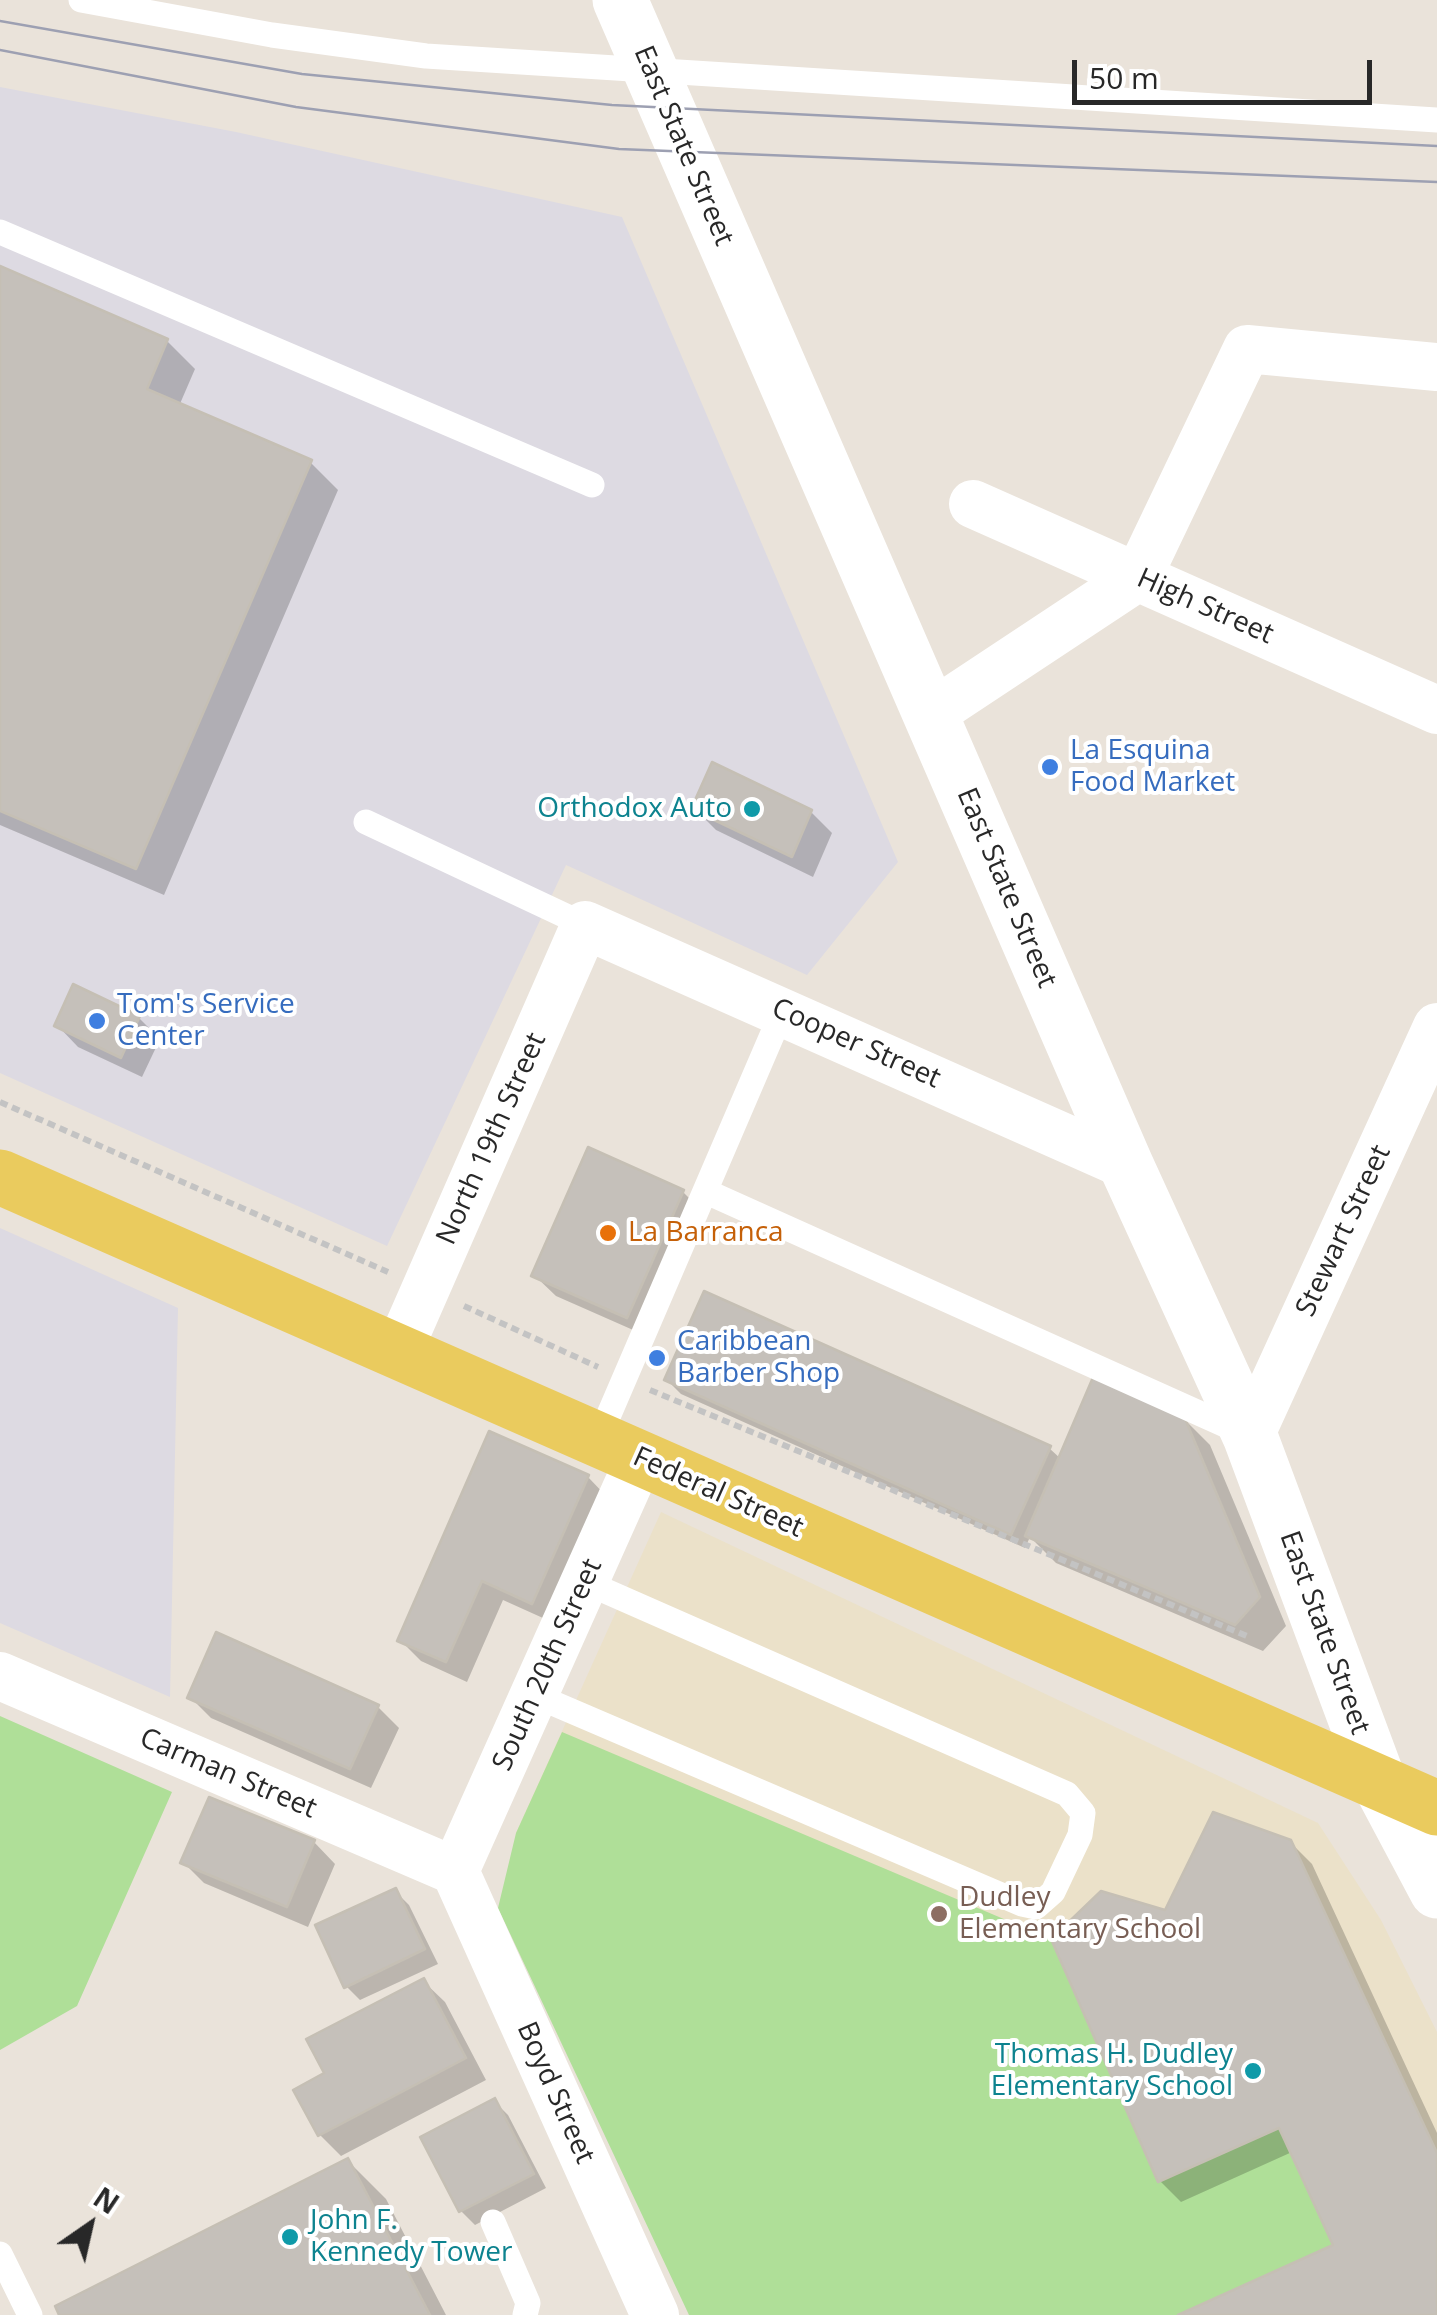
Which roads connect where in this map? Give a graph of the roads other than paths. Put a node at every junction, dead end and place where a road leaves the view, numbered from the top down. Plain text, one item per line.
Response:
1 (80, 0) edge
2 (620, 0) edge
3 (1437, 120) edge
4 (0, 232) edge
5 (1437, 367) edge
6 (592, 485) dead end
7 (973, 504) dead end
8 (1138, 577) junction
9 (1437, 710) edge
10 (931, 714) junction
11 (366, 822) dead end
12 (585, 925) junction
13 (782, 1012) junction
14 (1437, 1027) edge
15 (1126, 1165) junction
16 (0, 1177) edge
17 (707, 1192) junction
18 (398, 1352) junction
19 (1250, 1436) junction
20 (619, 1449) junction
21 (585, 1582) junction
22 (0, 1676) edge
23 (534, 1696) junction
24 (1379, 1782) junction
25 (1437, 1808) edge
26 (456, 1871) junction
27 (1437, 1891) edge
28 (493, 2222) dead end
29 (0, 2254) edge
30 (30, 2315) edge
31 (525, 2315) edge
32 (655, 2315) edge

1 - 3 lane
2 - 10 main road, East State Street
4 - 6 lane
5 - 8 street
7 - 8 street, High Street
8 - 9 street, High Street
8 - 10 street
10 - 15 main road, East State Street
11 - 12 lane
12 - 13 street, Cooper Street
12 - 18 street, North 19th Street
13 - 15 street, Cooper Street
13 - 17 lane
14 - 19 street, Stewart Street
15 - 19 main road, East State Street
16 - 18 main road, Federal Street
17 - 19 lane
17 - 20 lane
18 - 20 main road, Federal Street
19 - 24 main road, East State Street
20 - 21 street, South 20th Street
20 - 24 main road, Federal Street
21 - 23 street, South 20th Street
21 - 23 lane
22 - 26 street, Carman Street
23 - 26 street, South 20th Street
24 - 25 main road, Federal Street
24 - 27 main road, East State Street
26 - 32 street, Boyd Street
28 - 31 lane
29 - 30 lane

